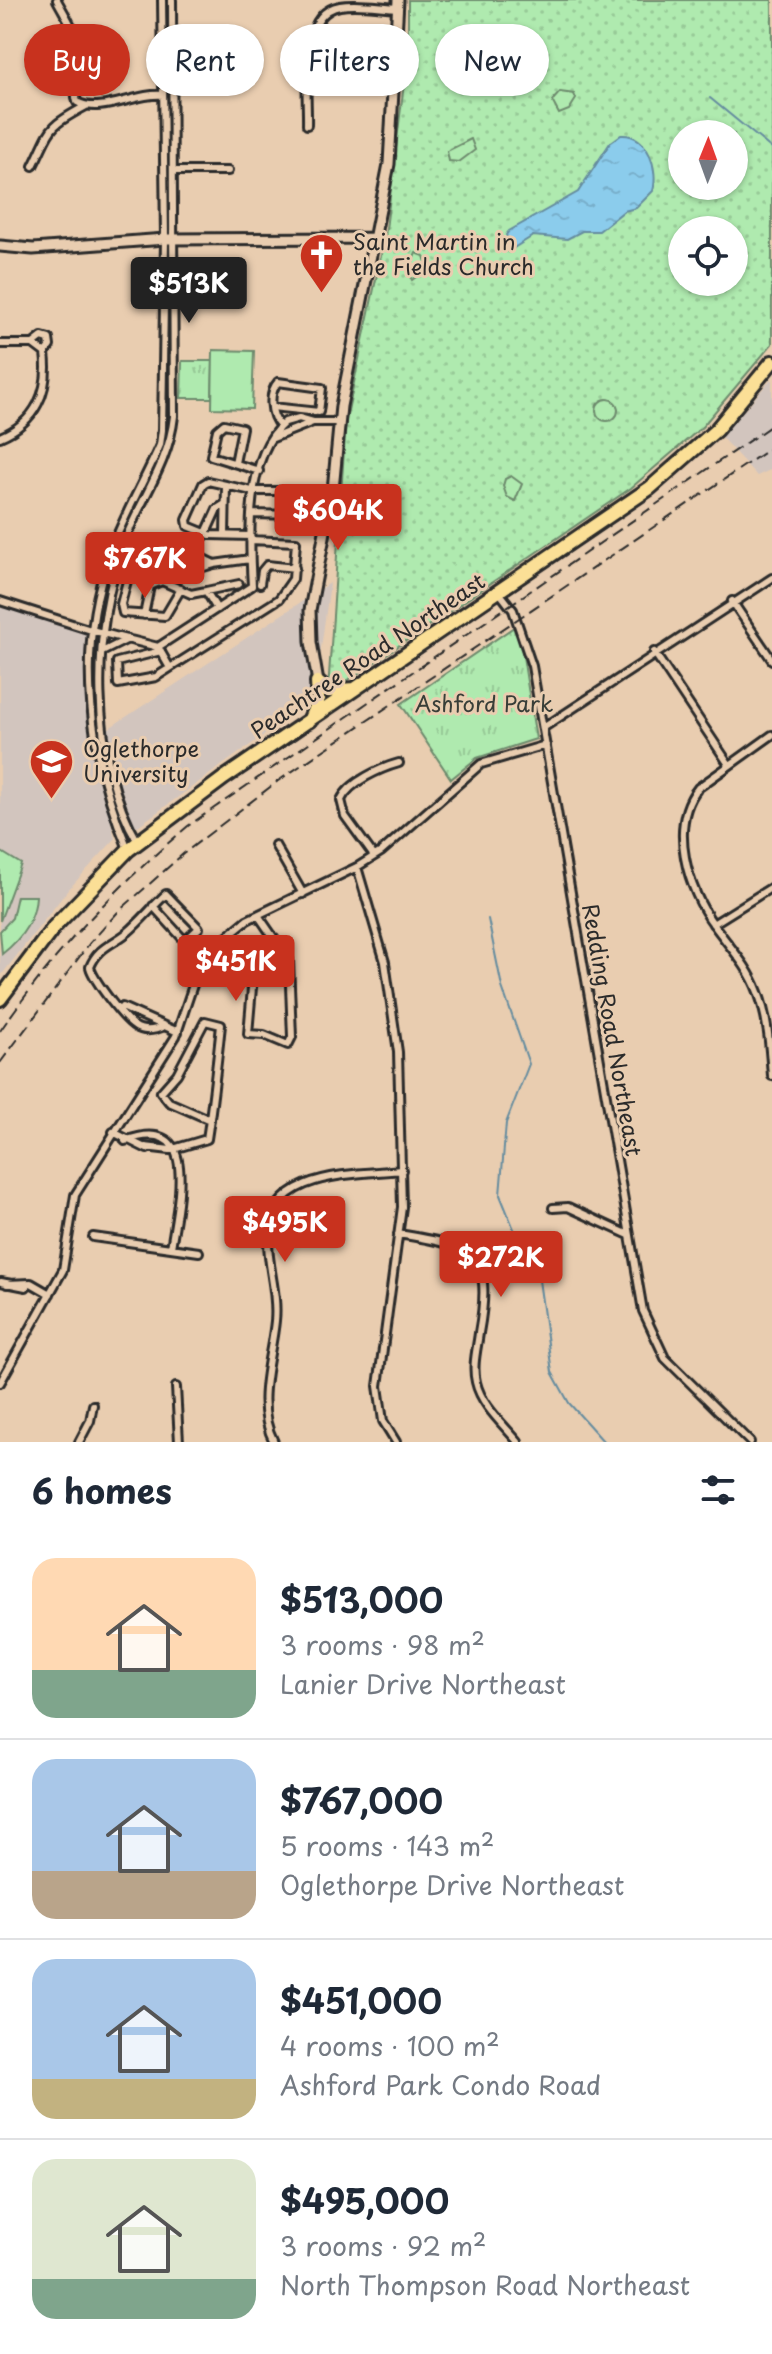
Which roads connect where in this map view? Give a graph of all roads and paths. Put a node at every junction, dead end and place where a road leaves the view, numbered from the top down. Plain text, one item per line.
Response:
1 (57, 0) edge
2 (162, 3) edge
3 (172, 3) edge
4 (398, 4) edge
5 (162, 24) edge
6 (173, 24) edge
7 (146, 94) edge
8 (163, 96) edge
9 (173, 96) edge
10 (87, 106) junction
11 (307, 125) dead end
12 (33, 166) dead end
13 (173, 171) junction
14 (228, 171) dead end
15 (375, 238) junction
16 (169, 239) junction
17 (0, 246) edge
18 (0, 344) edge
19 (33, 344) junction
20 (45, 353) junction
21 (772, 362) edge
22 (272, 407) junction
23 (313, 422) junction
24 (338, 422) junction
25 (280, 426) junction
26 (0, 437) edge
27 (273, 438) junction
28 (235, 463) junction
29 (259, 471) junction
30 (226, 485) junction
31 (252, 491) junction
32 (300, 491) dead end
33 (225, 504) junction
34 (251, 514) junction
35 (297, 515) dead end
36 (206, 533) junction
37 (225, 535) junction
38 (250, 538) junction
39 (250, 559) junction
40 (214, 564) junction
41 (295, 568) junction
42 (772, 578) edge
43 (127, 581) dead end
44 (239, 584) dead end
45 (260, 584) dead end
46 (181, 589) junction
47 (206, 591) junction
48 (498, 592) junction
49 (0, 601) edge
50 (732, 601) junction
51 (217, 609) junction
52 (144, 615) junction
53 (91, 630) junction
54 (102, 633) junction
55 (113, 636) junction
56 (128, 639) junction
57 (111, 648) junction
58 (160, 649) junction
59 (102, 652) junction
60 (654, 652) junction
61 (772, 660) edge
62 (170, 668) junction
63 (317, 682) junction
64 (357, 689) junction
65 (329, 710) junction
66 (309, 721) junction
67 (543, 728) junction
68 (772, 735) edge
69 (546, 745) junction
70 (399, 763) dead end
71 (728, 763) junction
72 (275, 845) dead end
73 (133, 846) junction
74 (374, 856) junction
75 (357, 867) junction
76 (772, 887) edge
77 (303, 894) junction
78 (153, 906) junction
79 (258, 915) junction
80 (713, 924) junction
81 (275, 942) junction
82 (0, 999) edge
83 (122, 1007) junction
84 (162, 1025) junction
85 (178, 1032) junction
86 (772, 1076) edge
87 (210, 1120) junction
88 (113, 1132) junction
89 (125, 1141) junction
90 (173, 1148) junction
91 (402, 1170) junction
92 (553, 1208) dead end
93 (398, 1234) junction
94 (629, 1235) junction
95 (93, 1237) dead end
96 (171, 1248) junction
97 (199, 1252) dead end
98 (6, 1283) edge
99 (50, 1294) junction
100 (0, 1383) edge
101 (176, 1387) dead end
102 (93, 1405) dead end
103 (79, 1442) edge
104 (179, 1442) edge
105 (274, 1442) edge
106 (396, 1442) edge
107 (518, 1442) edge
108 (750, 1442) edge

1 - 10 street
2 - 3 street
2 - 5 street
3 - 6 street
4 - 11 street
4 - 15 main road
7 - 10 street
8 - 16 street
9 - 13 street
10 - 12 street
13 - 14 street
13 - 16 street
15 - 16 main road
15 - 24 main road
16 - 17 main road
16 - 53 street
16 - 54 street
18 - 19 street
19 - 20 street
19 - 20 street
20 - 26 street
21 - 48 highway, Peachtree Road Northeast
22 - 22 street
22 - 25 street
23 - 24 street
23 - 25 street
23 - 27 street
24 - 63 main road
25 - 27 street
27 - 29 street
28 - 28 street
28 - 29 street
29 - 31 street
30 - 31 street
30 - 33 street
30 - 36 street
31 - 32 street
31 - 34 street
33 - 36 street
33 - 37 street
34 - 35 street
34 - 38 street
36 - 37 street
37 - 38 street
38 - 39 street
38 - 41 street
39 - 40 street
39 - 51 street
40 - 40 street
41 - 45 street
41 - 62 street
42 - 50 street
43 - 52 street
44 - 47 street
46 - 47 street
46 - 52 street
46 - 52 street
47 - 51 street
48 - 64 highway, Peachtree Road Northeast
48 - 67 street, Redding Road Northeast
49 - 53 street
50 - 60 street
50 - 61 street
51 - 58 street
53 - 54 street
53 - 73 street
54 - 55 street
54 - 59 street
55 - 56 street
55 - 57 street
56 - 57 street
56 - 58 street
57 - 59 street
58 - 62 street
58 - 62 street
59 - 73 street
60 - 67 street
60 - 71 street
63 - 64 highway
63 - 65 main road
63 - 66 highway
64 - 65 highway, Peachtree Road Northeast
65 - 66 highway, Peachtree Road Northeast
66 - 73 highway, Peachtree Road Northeast
67 - 69 street, Redding Road Northeast
68 - 71 street
69 - 74 street
69 - 94 street, Redding Road Northeast
70 - 74 street
71 - 80 street
72 - 77 street
73 - 82 highway, Peachtree Road Northeast
74 - 75 street
75 - 77 street
75 - 91 street
76 - 80 street
77 - 79 street
78 - 78 street
78 - 83 street
79 - 81 street
79 - 85 street
80 - 86 street
81 - 81 street
83 - 84 street
83 - 84 street
84 - 85 street
85 - 88 street
87 - 87 street
87 - 90 street
88 - 89 street
88 - 99 street
89 - 90 street
89 - 90 street
90 - 96 street
91 - 93 street
91 - 105 street
92 - 94 street
93 - 106 street
93 - 107 street
94 - 108 street, Redding Road Northeast
95 - 96 street
96 - 97 street
98 - 99 street
99 - 100 street
101 - 104 street
102 - 103 street

